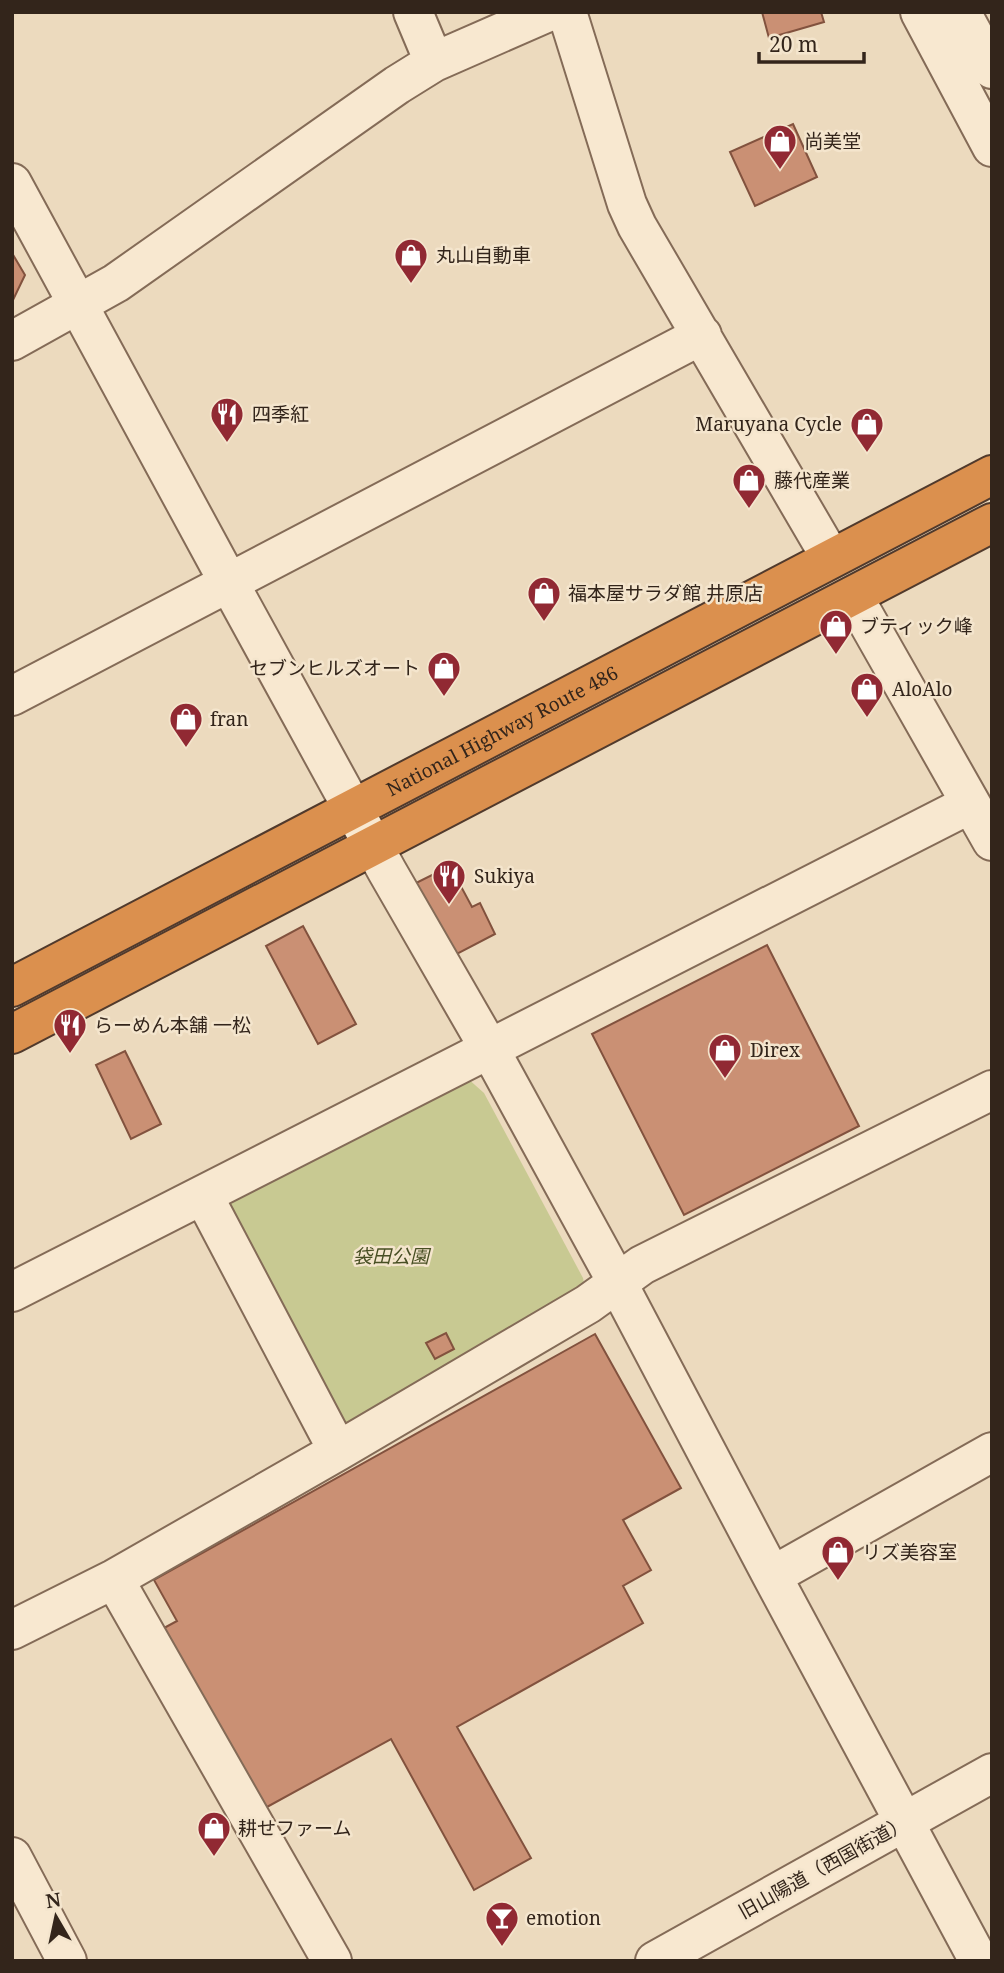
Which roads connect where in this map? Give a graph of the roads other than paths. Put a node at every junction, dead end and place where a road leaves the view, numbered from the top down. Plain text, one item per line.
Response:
1 (413, 12) edge
2 (548, 12) edge
3 (567, 12) edge
4 (920, 12) edge
5 (961, 12) edge
6 (434, 62) junction
7 (992, 69) edge
8 (992, 147) edge
9 (12, 183) edge
10 (77, 304) junction
11 (702, 335) junction
12 (12, 341) edge
13 (992, 475) edge
14 (992, 523) edge
15 (831, 558) junction
16 (229, 583) junction
17 (853, 596) junction
18 (12, 696) edge
19 (970, 804) junction
20 (353, 809) junction
21 (992, 841) edge
22 (373, 846) junction
23 (12, 987) edge
24 (12, 1034) edge
25 (489, 1048) junction
26 (992, 1090) edge
27 (203, 1195) junction
28 (617, 1282) junction
29 (12, 1292) edge
30 (338, 1451) junction
31 (992, 1452) edge
32 (772, 1576) junction
33 (114, 1579) junction
34 (12, 1630) edge
35 (992, 1773) edge
36 (905, 1821) junction
37 (12, 1857) edge
38 (67, 1961) edge
39 (331, 1961) edge
40 (655, 1961) edge
41 (979, 1961) edge

1 - 6 street
2 - 6 street
3 - 11 street
4 - 8 street
5 - 7 street
6 - 10 street
9 - 10 street
10 - 12 street
10 - 16 street
11 - 15 street
11 - 16 street
13 - 15 highway, National Highway Route 486
14 - 17 highway
15 - 20 highway, National Highway Route 486
16 - 18 street
16 - 20 street
17 - 19 street
17 - 22 highway
19 - 21 street
19 - 25 street
20 - 22 street
20 - 23 highway, National Highway Route 486
22 - 24 highway
22 - 25 street
25 - 27 street
25 - 28 street
26 - 28 street
27 - 29 street
27 - 30 street
28 - 30 street
28 - 32 street
30 - 33 street
31 - 32 street
32 - 36 street
33 - 34 street
33 - 39 street
35 - 36 street, 旧山陽道（西国街道）
36 - 40 street, 旧山陽道（西国街道）
36 - 41 street
37 - 38 street

